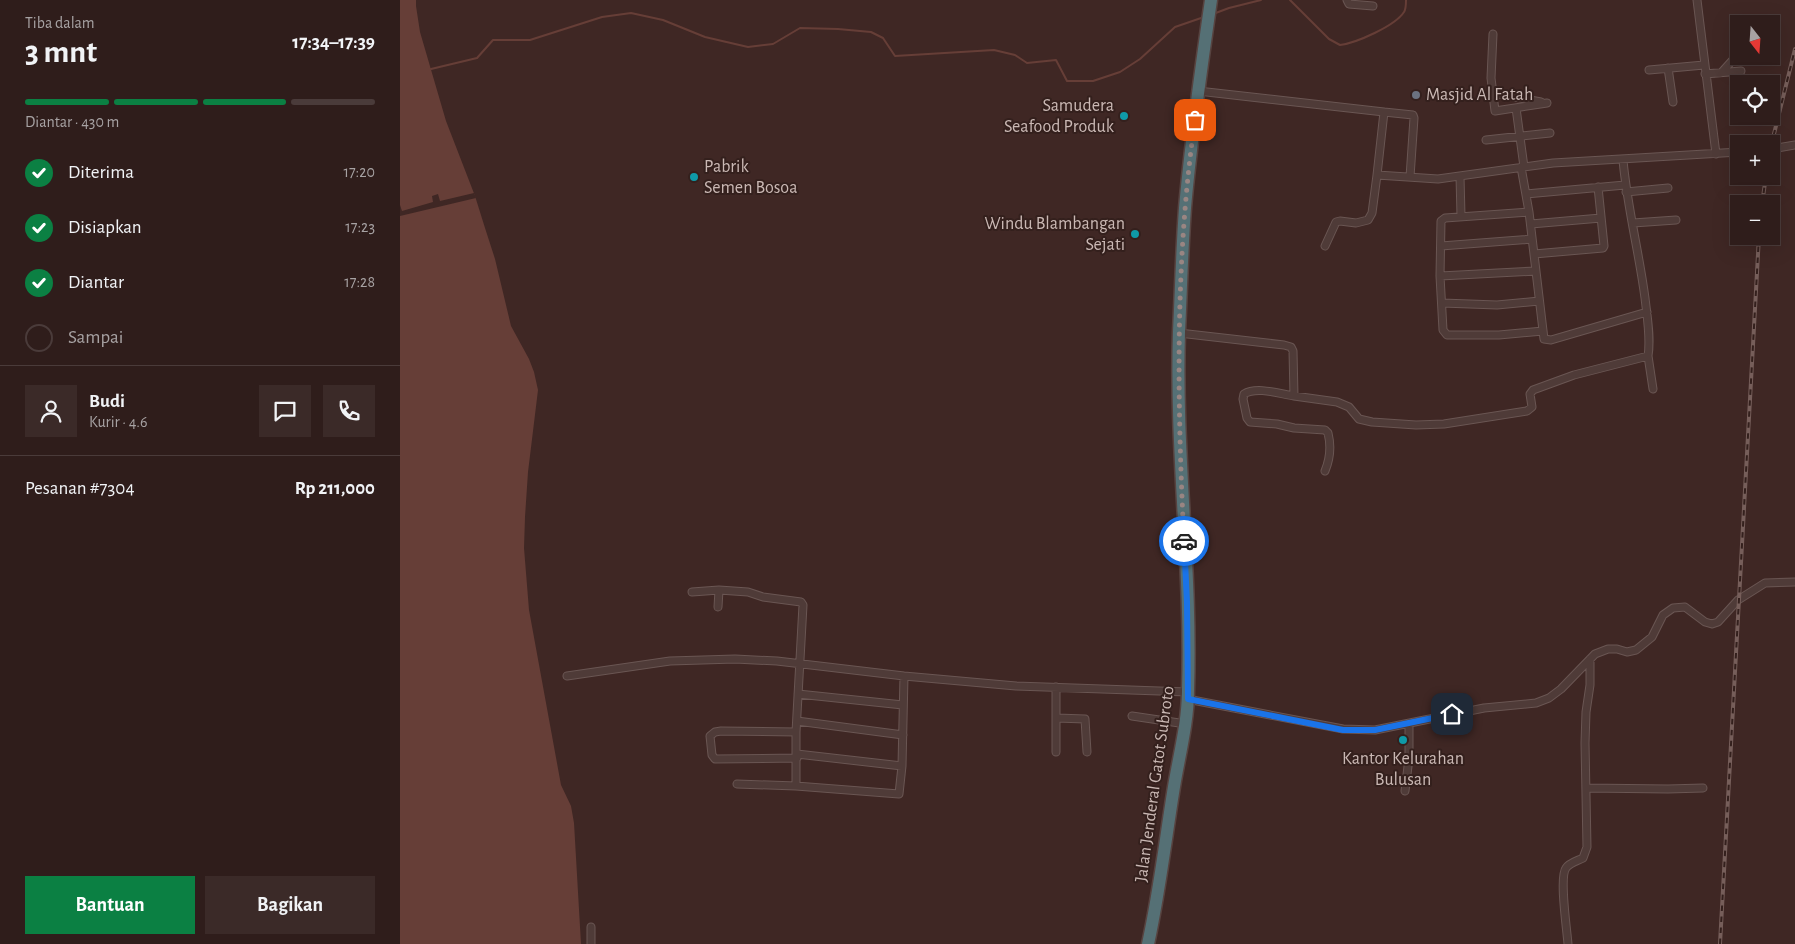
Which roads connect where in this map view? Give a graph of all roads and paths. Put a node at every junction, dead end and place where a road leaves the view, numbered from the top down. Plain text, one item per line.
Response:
1 (1347, 0) edge
2 (1697, 0) edge
3 (1373, 6) dead end
4 (1210, 10) edge
5 (1493, 34) dead end
6 (1730, 64) edge
7 (1704, 65) junction
8 (1668, 68) junction
9 (1649, 70) dead end
10 (1741, 71) dead end
11 (1721, 73) junction
12 (1705, 74) junction
13 (1198, 91) junction
14 (1492, 93) junction
15 (1672, 102) dead end
16 (1516, 108) junction
17 (1384, 112) junction
18 (1550, 133) dead end
19 (1520, 136) junction
20 (1486, 140) dead end
21 (1795, 145) edge
22 (1780, 148) edge
23 (1730, 153) edge
24 (1716, 154) junction
25 (1623, 160) junction
26 (1522, 167) junction
27 (1377, 175) junction
28 (1460, 176) junction
29 (1410, 177) junction
30 (1598, 187) junction
31 (1668, 188) dead end
32 (1626, 189) junction
33 (1526, 194) junction
34 (1529, 212) junction
35 (1461, 216) junction
36 (1601, 218) junction
37 (1676, 220) dead end
38 (1632, 223) junction
39 (1531, 224) junction
40 (1532, 239) junction
41 (1325, 246) dead end
42 (1441, 246) junction
43 (1534, 254) junction
44 (1536, 271) junction
45 (1440, 276) junction
46 (1539, 302) junction
47 (1442, 303) junction
48 (1647, 312) junction
49 (1543, 331) junction
50 (1179, 332) junction
51 (1648, 356) junction
52 (1653, 389) dead end
53 (1294, 396) junction
54 (1325, 471) dead end
55 (1795, 582) edge
56 (719, 590) junction
57 (692, 592) dead end
58 (718, 607) dead end
59 (1590, 659) junction
60 (799, 664) junction
61 (567, 676) dead end
62 (904, 676) junction
63 (1056, 687) junction
64 (798, 694) junction
65 (1188, 696) junction
66 (903, 705) junction
67 (1132, 716) dead end
68 (1057, 718) junction
69 (796, 721) junction
70 (1409, 723) junction
71 (1186, 724) junction
72 (796, 732) junction
73 (903, 736) junction
74 (1056, 752) dead end
75 (1087, 752) dead end
76 (797, 756) junction
77 (902, 766) junction
78 (737, 784) dead end
79 (796, 786) junction
80 (1587, 788) junction
81 (1703, 788) dead end
82 (1405, 791) dead end
83 (591, 927) dead end
84 (591, 944) edge
85 (1148, 944) edge
86 (1568, 944) edge

1 - 3 street
2 - 7 street
4 - 13 highway, Jalan Jenderal Gatot Subroto
5 - 14 street
6 - 11 street
7 - 8 street
7 - 12 street
8 - 9 street
8 - 15 street
10 - 11 street
11 - 12 street
12 - 24 street
13 - 17 street
13 - 50 highway, Jalan Jenderal Gatot Subroto
14 - 16 street
14 - 16 street
16 - 19 street
17 - 27 street
17 - 29 street
18 - 19 street
19 - 20 street
19 - 26 street
21 - 22 street
23 - 24 street
24 - 25 street
25 - 26 street
25 - 32 street
26 - 28 street
26 - 33 street
27 - 29 street
27 - 41 street
28 - 29 street
28 - 35 street
30 - 32 street
30 - 33 street
30 - 36 street
31 - 32 street
32 - 38 street
33 - 34 street
34 - 35 street
34 - 39 street
35 - 42 street
36 - 39 street
36 - 43 street
37 - 38 street
38 - 48 street
39 - 40 street
40 - 42 street
40 - 43 street
42 - 45 street
43 - 44 street
44 - 45 street
44 - 46 street
45 - 47 street
46 - 47 street
46 - 49 street
47 - 49 street
48 - 49 street
48 - 51 street
50 - 53 street
50 - 65 highway, Jalan Jenderal Gatot Subroto
51 - 52 street
51 - 53 street
53 - 54 street
55 - 59 street
56 - 57 street
56 - 58 street
56 - 60 street
59 - 70 street
59 - 80 street
60 - 61 street
60 - 62 street
60 - 64 street
62 - 63 street
62 - 66 street
63 - 65 street
63 - 68 street
64 - 66 street
64 - 69 street
65 - 70 street
65 - 71 highway, Jalan Jenderal Gatot Subroto
66 - 73 street
67 - 71 street
68 - 74 street
68 - 75 street
69 - 72 street
69 - 73 street
70 - 82 street
71 - 85 highway, Jalan Jenderal Gatot Subroto
72 - 76 street
72 - 76 street
73 - 77 street
76 - 77 street
76 - 79 street
77 - 79 street
78 - 79 street
80 - 81 street
80 - 86 street
83 - 84 street

